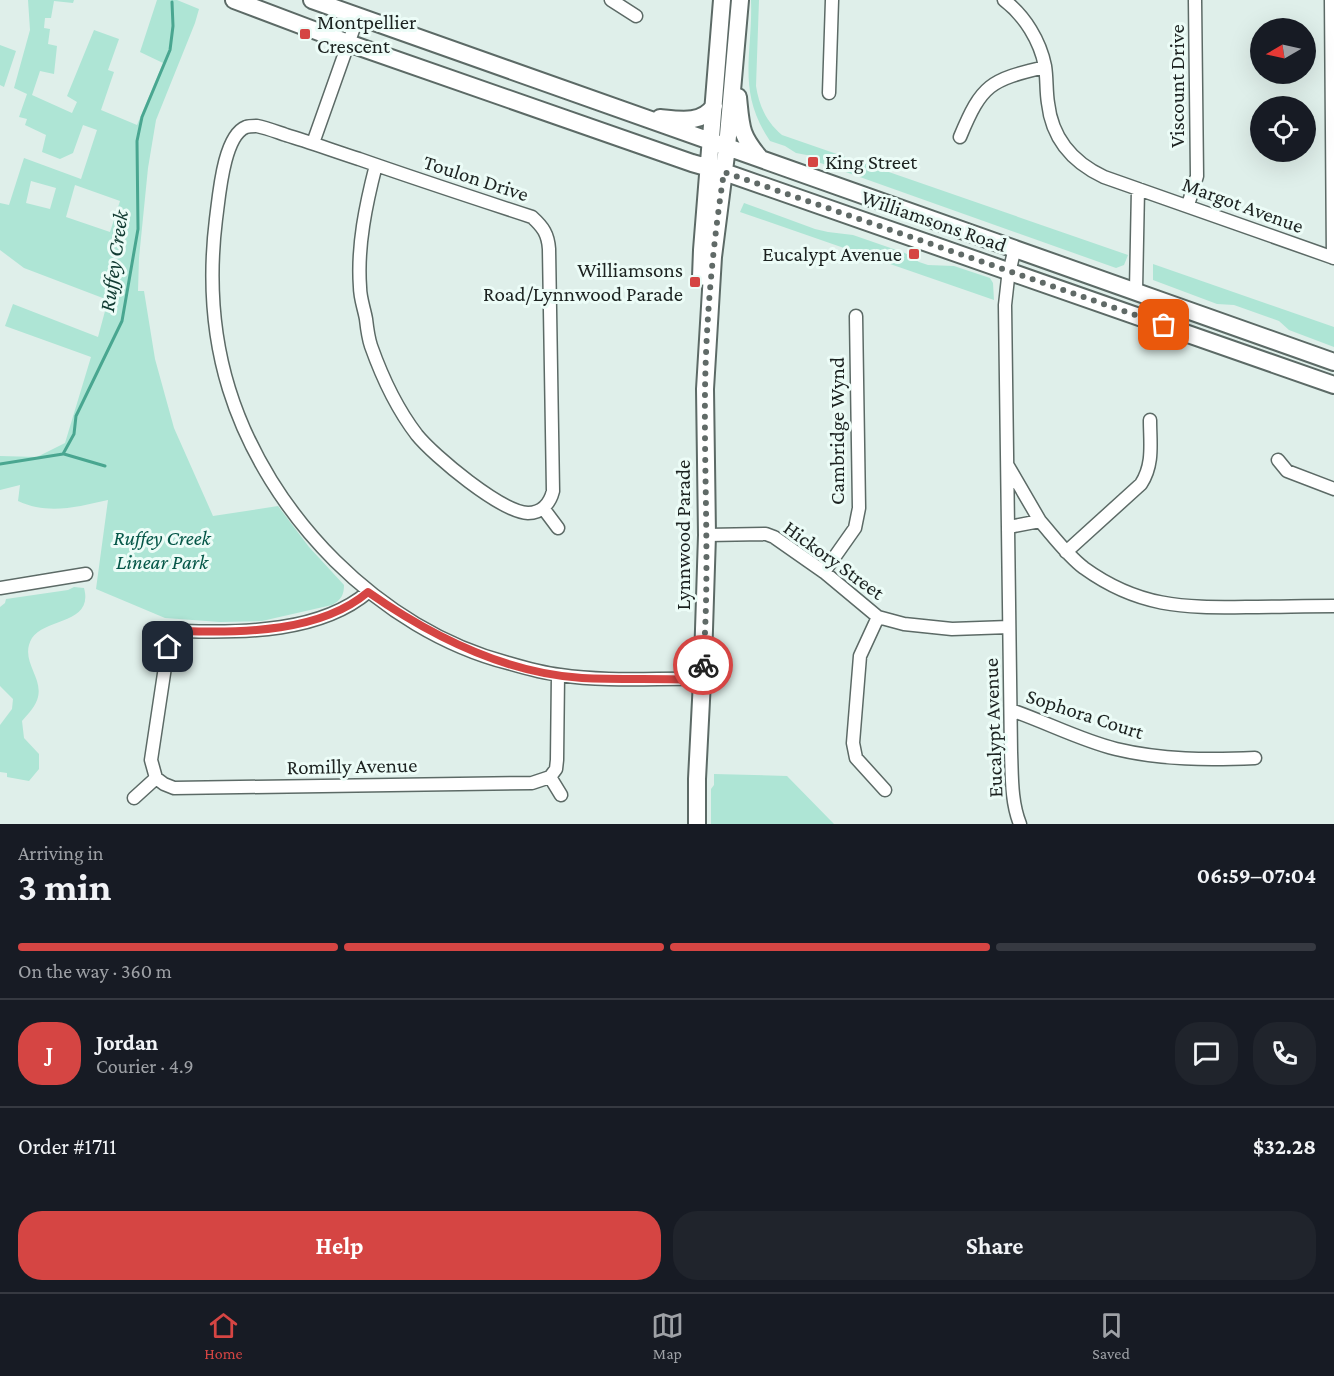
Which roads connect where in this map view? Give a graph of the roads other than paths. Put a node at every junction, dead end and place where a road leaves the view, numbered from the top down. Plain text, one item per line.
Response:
1 (234, 0) edge
2 (312, 0) edge
3 (612, 0) edge
4 (722, 0) edge
5 (740, 0) edge
6 (832, 0) edge
7 (1196, 0) edge
8 (1331, 0) edge
9 (1012, 2) edge
10 (358, 16) junction
11 (636, 16) dead end
12 (1333, 28) edge
13 (348, 43) junction
14 (735, 51) junction
15 (1045, 67) junction
16 (830, 93) dead end
17 (714, 106) junction
18 (638, 116) junction
19 (960, 137) dead end
20 (710, 141) junction
21 (313, 143) junction
22 (727, 147) junction
23 (1333, 153) edge
24 (761, 159) junction
25 (376, 165) junction
26 (716, 170) junction
27 (1138, 189) junction
28 (1188, 205) junction
29 (1015, 247) junction
30 (1334, 258) edge
31 (1009, 271) junction
32 (1136, 290) junction
33 (856, 316) dead end
34 (1334, 362) edge
35 (1334, 385) edge
36 (1150, 420) dead end
37 (1278, 460) dead end
38 (1008, 465) junction
39 (1334, 489) edge
40 (543, 508) junction
41 (1040, 521) junction
42 (558, 528) dead end
43 (1009, 528) junction
44 (707, 535) junction
45 (1066, 552) junction
46 (824, 572) junction
47 (86, 574) dead end
48 (0, 588) edge
49 (368, 592) junction
50 (1334, 606) edge
51 (878, 617) junction
52 (1009, 627) junction
53 (558, 675) junction
54 (702, 680) junction
55 (1011, 710) junction
56 (1255, 758) dead end
57 (550, 777) junction
58 (156, 778) junction
59 (885, 790) dead end
60 (561, 795) dead end
61 (134, 798) dead end
62 (697, 824) edge
63 (1020, 824) edge

1 - 13 main road, Williamsons Road
2 - 10 main road, Williamsons Road
3 - 11 street
4 - 17 main road
5 - 14 main road
6 - 16 street
7 - 28 street, Viscount Drive
8 - 12 street
9 - 15 street, Margot Avenue
10 - 13 street
10 - 18 main road, Williamsons Road
12 - 23 street
13 - 21 street
13 - 26 main road, Williamsons Road
14 - 22 main road
14 - 24 main road
15 - 19 street
15 - 27 street, Margot Avenue
17 - 18 main road
17 - 20 main road
18 - 20 main road, Williamsons Road
20 - 22 main road, Williamsons Road
20 - 26 main road
21 - 25 street, Toulon Drive
21 - 49 street
22 - 24 main road, Williamsons Road
22 - 26 main road
23 - 30 street
24 - 29 main road, Williamsons Road
25 - 40 street
25 - 40 street, Toulon Drive
26 - 31 main road, Williamsons Road
26 - 44 main road, Lynnwood Parade
27 - 28 street, Margot Avenue
27 - 32 street
28 - 30 street, Margot Avenue
29 - 31 street, Eucalypt Avenue
29 - 32 main road, Williamsons Road
31 - 35 main road, Williamsons Road
31 - 38 street, Eucalypt Avenue
32 - 34 main road, Williamsons Road
33 - 46 street, Cambridge Wynd
36 - 45 street
37 - 39 street
38 - 41 street
38 - 43 street, Eucalypt Avenue
40 - 42 street
41 - 43 street
41 - 45 street
43 - 52 street, Eucalypt Avenue
44 - 46 street, Hickory Street
44 - 54 main road, Lynnwood Parade
45 - 50 street
46 - 51 street, Hickory Street
47 - 48 street
49 - 53 street
49 - 58 street
51 - 52 street, Hickory Street
51 - 59 street
52 - 55 street, Eucalypt Avenue
53 - 54 street
53 - 57 street
54 - 62 main road, Lynnwood Parade
55 - 56 street, Sophora Court
55 - 63 street, Eucalypt Avenue
57 - 58 street, Romilly Avenue
57 - 60 street
58 - 61 street

